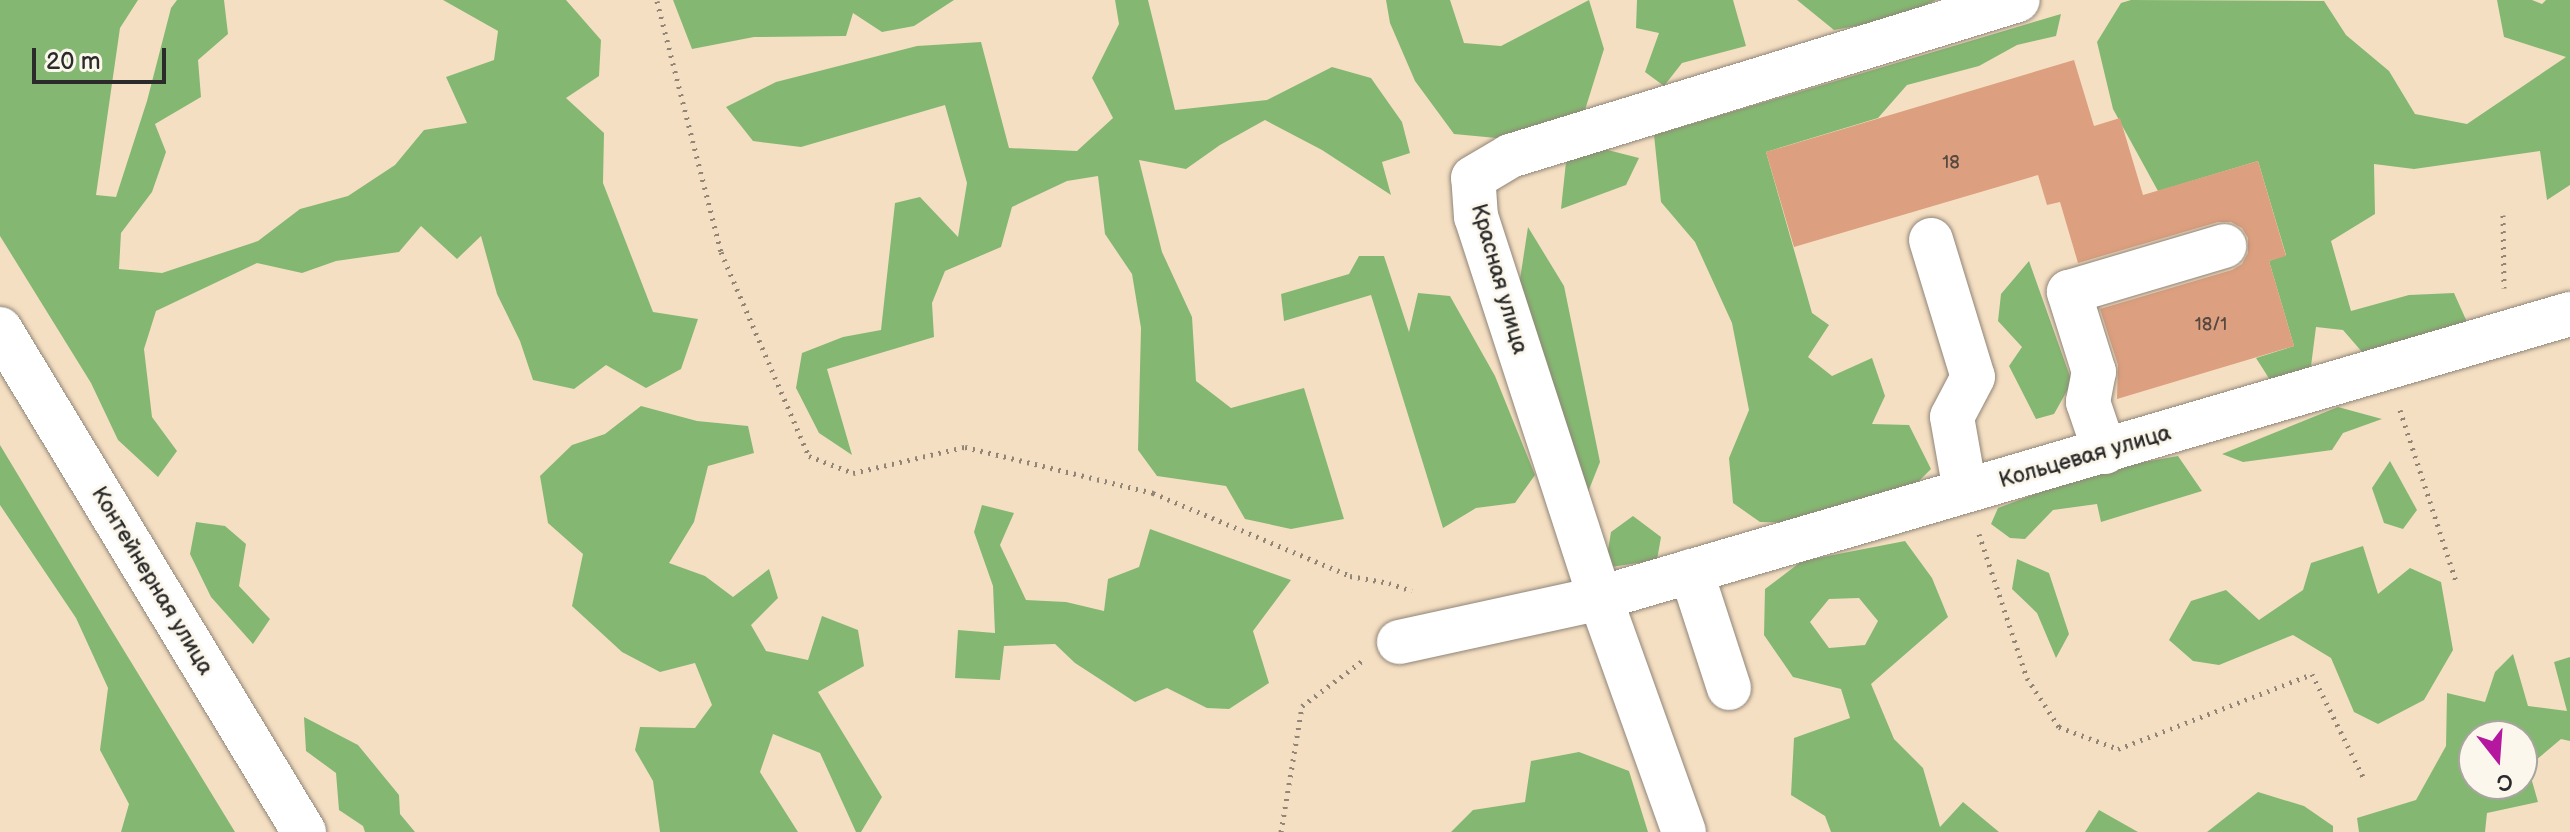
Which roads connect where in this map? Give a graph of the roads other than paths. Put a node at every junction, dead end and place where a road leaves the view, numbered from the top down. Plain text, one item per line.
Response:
1 (2018, 0) edge
2 (1931, 240) dead end
3 (2224, 246) dead end
4 (2570, 314) edge
5 (0, 329) edge
6 (2105, 452) junction
7 (1965, 491) junction
8 (1691, 571) junction
9 (1600, 598) junction
10 (1399, 642) road end
11 (1729, 688) dead end
12 (304, 832) edge
13 (1684, 832) edge

1 - 9 street, Красная улица
2 - 7 street
3 - 6 street
4 - 6 street, Кольцевая улица
5 - 12 street, Контейнерная улица
6 - 7 street, Кольцевая улица
7 - 8 street, Кольцевая улица
8 - 9 street, Кольцевая улица
8 - 11 street
9 - 10 street, Кольцевая улица
9 - 13 street, Красная улица

